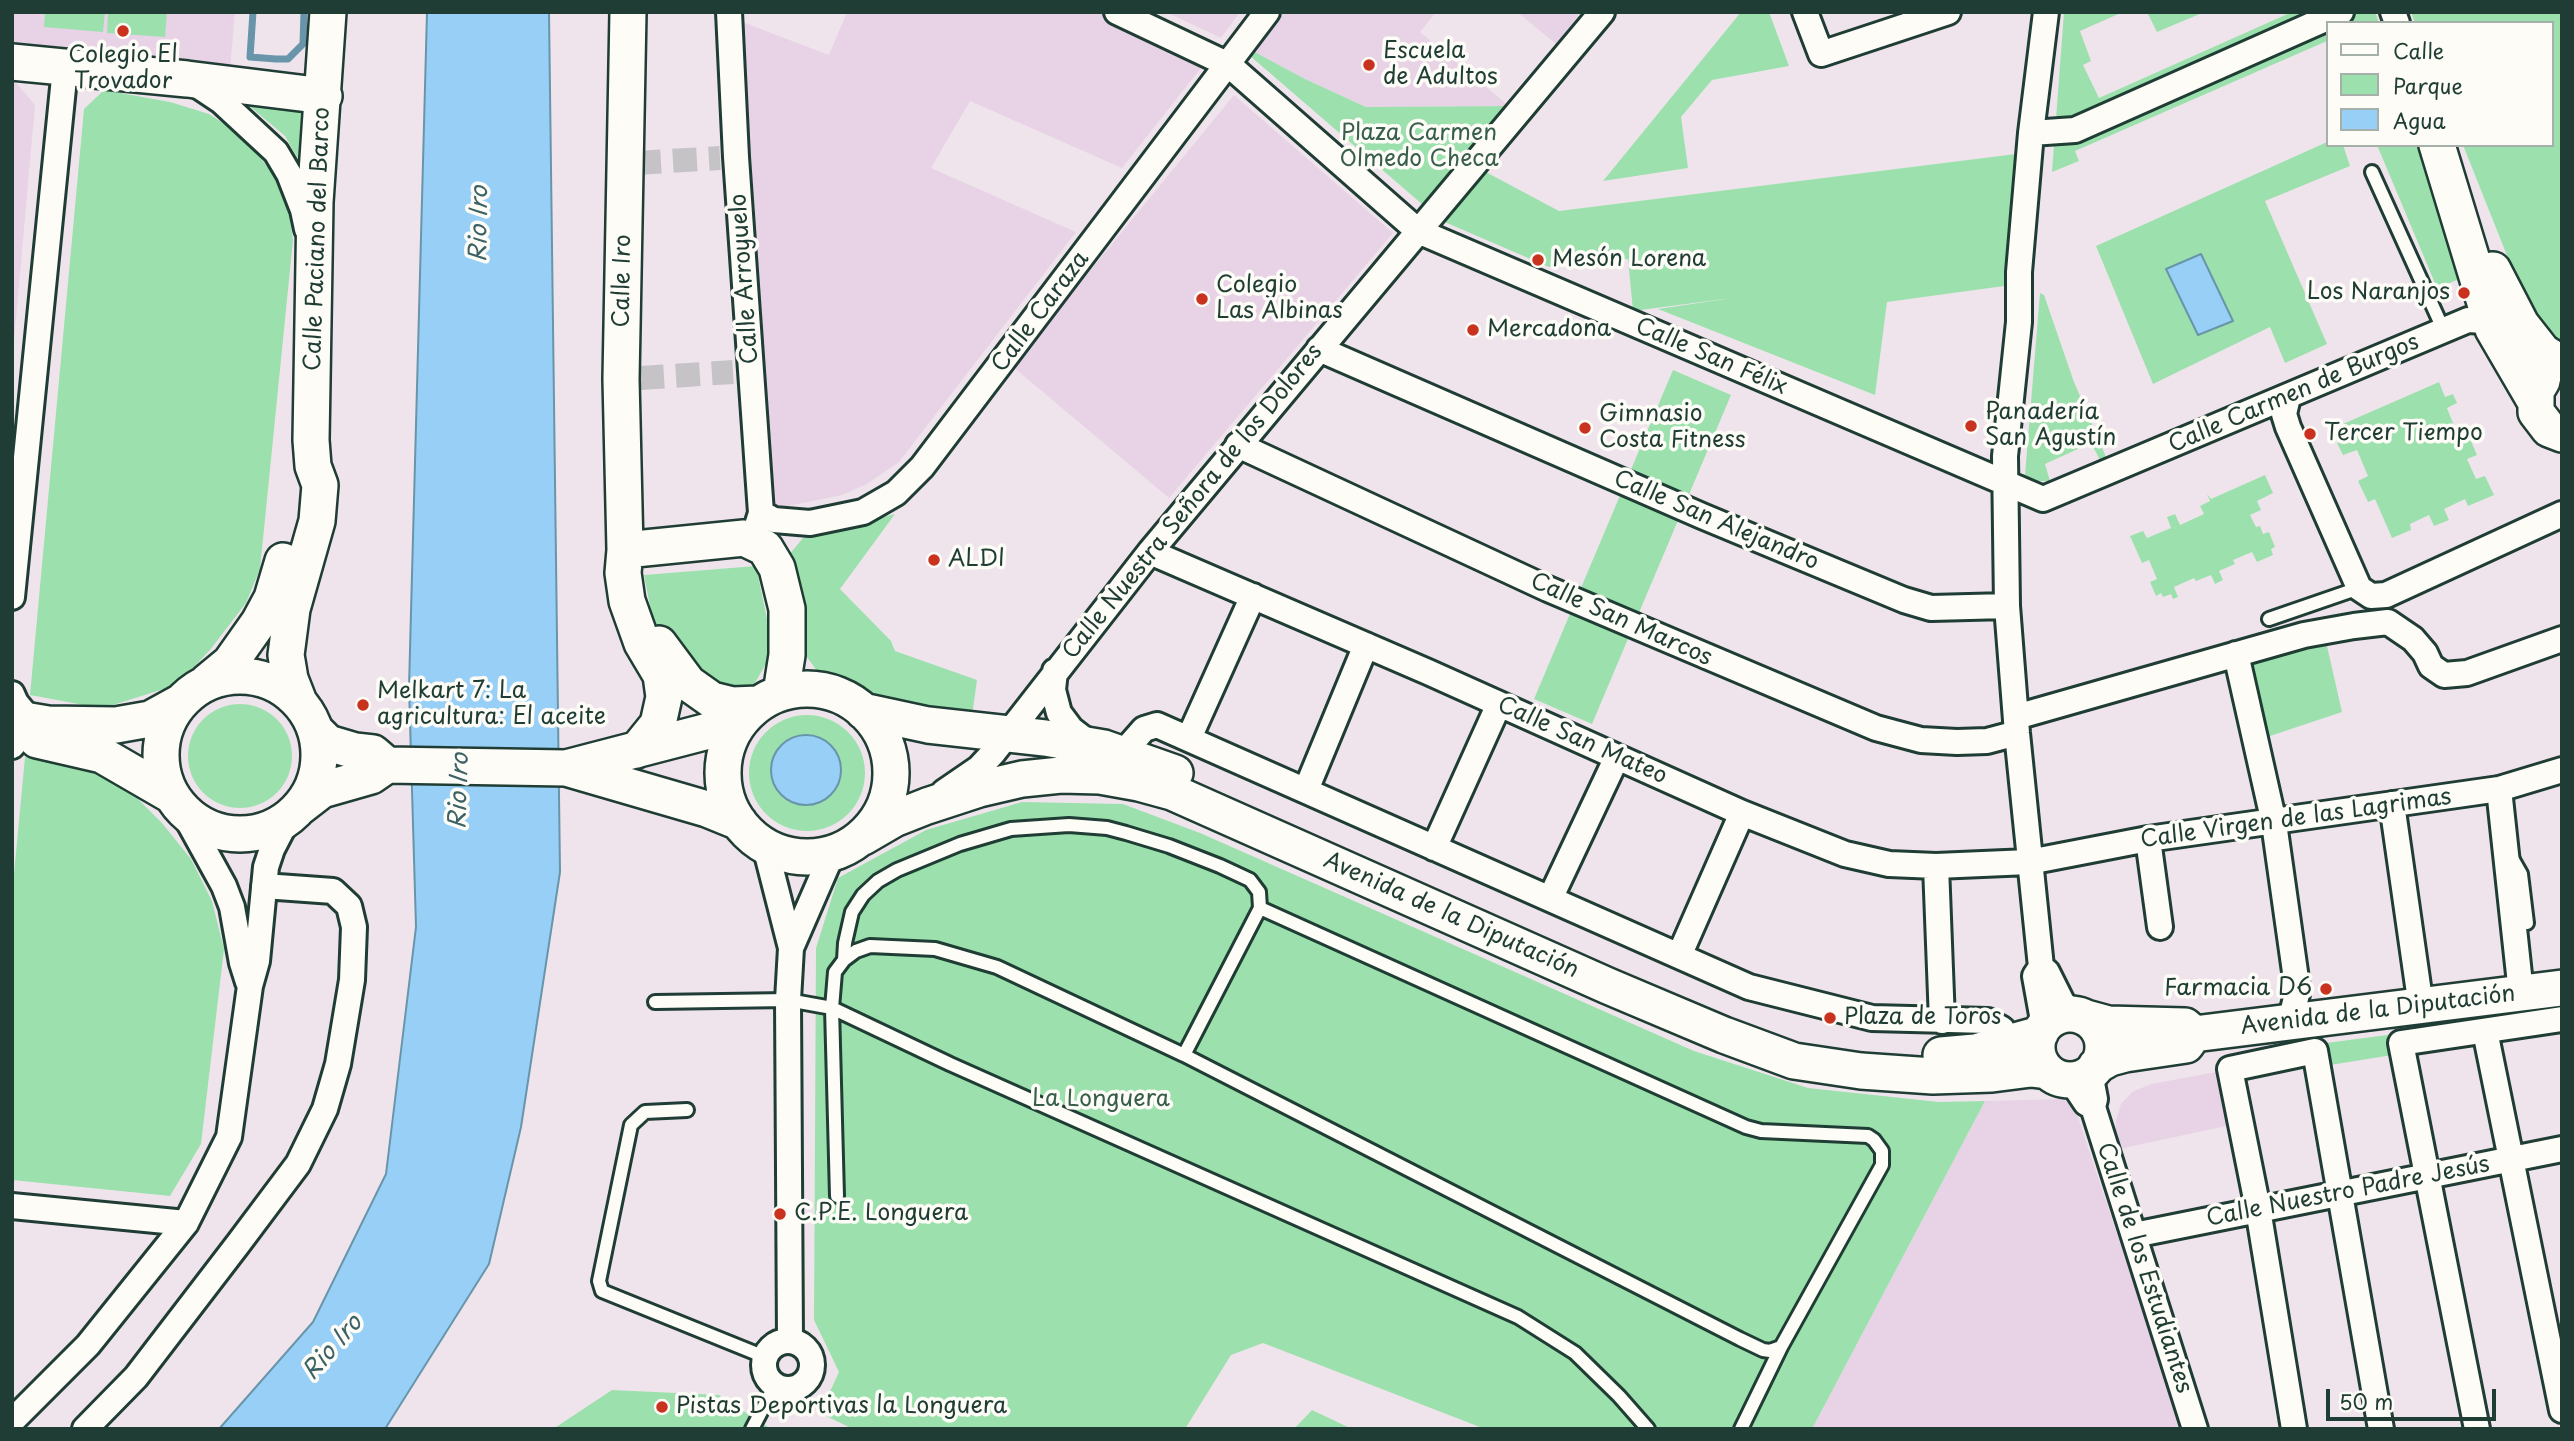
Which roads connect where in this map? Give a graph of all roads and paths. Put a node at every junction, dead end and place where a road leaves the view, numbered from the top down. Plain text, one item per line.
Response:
1 (328, 12) edge
2 (628, 12) edge
3 (729, 12) edge
4 (1117, 12) edge
5 (1267, 12) edge
6 (1602, 12) edge
7 (1805, 12) edge
8 (1948, 12) edge
9 (2046, 12) edge
10 (2341, 12) edge
11 (12, 62) edge
12 (1229, 65) junction
13 (65, 68) junction
14 (187, 79) junction
15 (324, 96) junction
16 (2031, 133) junction
17 (2438, 147) edge
18 (2449, 147) edge
19 (2372, 172) dead end
20 (1418, 230) junction
21 (314, 262) junction
22 (2492, 323) junction
23 (2444, 331) junction
24 (1319, 349) junction
25 (2556, 361) edge
26 (2288, 397) junction
27 (2535, 401) junction
28 (2561, 435) edge
29 (1238, 445) junction
30 (313, 466) junction
31 (2004, 483) junction
32 (2043, 499) junction
33 (2562, 514) edge
34 (810, 523) junction
35 (752, 525) junction
36 (2006, 528) junction
37 (625, 550) junction
38 (1150, 552) junction
39 (777, 568) junction
40 (2359, 588) junction
41 (1253, 596) junction
42 (12, 597) edge
43 (2007, 606) junction
44 (2269, 619) dead end
45 (2562, 639) edge
46 (1366, 645) junction
47 (2236, 654) junction
48 (1055, 671) junction
49 (194, 692) junction
50 (1499, 704) junction
51 (760, 707) junction
52 (863, 712) junction
53 (307, 716) junction
54 (16, 725) edge
55 (2016, 725) junction
56 (1007, 734) junction
57 (1189, 738) junction
58 (637, 750) junction
59 (1108, 750) junction
60 (1617, 757) junction
61 (387, 765) junction
62 (566, 768) junction
63 (2562, 770) edge
64 (2499, 789) junction
65 (1306, 790) junction
66 (176, 802) junction
67 (2392, 804) junction
68 (918, 810) junction
69 (1742, 813) junction
70 (293, 814) junction
71 (739, 822) junction
72 (2274, 823) junction
73 (863, 836) junction
74 (2148, 839) junction
75 (765, 846) junction
76 (1434, 848) junction
77 (832, 854) junction
78 (2029, 862) junction
79 (1936, 866) junction
80 (264, 886) junction
81 (1550, 899) junction
82 (1260, 908) junction
83 (2160, 927) dead end
84 (791, 948) junction
85 (1679, 956) junction
86 (844, 960) junction
87 (2041, 967) junction
88 (250, 986) junction
89 (2562, 988) edge
90 (2521, 993) junction
91 (788, 1000) junction
92 (654, 1002) dead end
93 (2421, 1007) junction
94 (832, 1008) junction
95 (2082, 1016) junction
96 (2562, 1019) edge
97 (1942, 1021) junction
98 (2284, 1023) junction
99 (2485, 1031) junction
100 (2194, 1034) junction
101 (2031, 1035) junction
102 (1184, 1055) junction
103 (2075, 1071) junction
104 (687, 1110) dead end
105 (2562, 1149) edge
106 (2511, 1160) junction
107 (2427, 1175) junction
108 (2340, 1192) junction
109 (836, 1196) dead end
110 (12, 1206) edge
111 (2258, 1209) junction
112 (186, 1223) junction
113 (2134, 1235) junction
114 (790, 1341) junction
115 (1781, 1347) junction
116 (765, 1357) junction
117 (775, 1385) junction
118 (2562, 1410) edge
119 (12, 1421) edge
120 (85, 1429) edge
121 (752, 1429) edge
122 (1648, 1429) edge
123 (1741, 1429) edge
124 (2195, 1429) edge
125 (2294, 1429) edge
126 (2381, 1429) edge
127 (2477, 1429) edge

1 - 15 main road, Calle Paciano del Barco
2 - 37 main road, Calle Iro
3 - 35 street, Calle Arroyuelo
4 - 12 street, Calle San Félix
5 - 12 street, Calle Caraza
6 - 20 street, Calle Nuestra Señora de los Dolores
7 - 8 street
9 - 16 street
10 - 16 street
11 - 13 main road
12 - 20 street, Calle San Félix
12 - 34 street, Calle Caraza
13 - 14 main road
13 - 42 street
14 - 15 main road
14 - 21 street
15 - 21 main road, Calle Paciano del Barco
16 - 31 street
17 - 22 main road
18 - 25 main road
19 - 23 lane
20 - 24 street, Calle Nuestra Señora de los Dolores
20 - 31 street, Calle San Félix
21 - 30 main road, Calle Paciano del Barco
22 - 23 street, Calle Carmen de Burgos
22 - 25 street, Calle Carmen de Burgos
22 - 27 main road
23 - 26 street, Calle Carmen de Burgos
24 - 29 street, Calle Nuestra Señora de los Dolores
24 - 43 street, Calle San Alejandro
25 - 27 main road
26 - 32 street, Calle Carmen de Burgos
26 - 40 street
27 - 28 main road
29 - 38 street, Calle Nuestra Señora de los Dolores
29 - 55 street, Calle San Marcos
30 - 49 main road, Calle Paciano del Barco
30 - 53 main road, Calle Paciano del Barco
31 - 32 street
31 - 36 street
32 - 36 street, Calle Carmen de Burgos
33 - 40 street
34 - 35 street, Calle Caraza
34 - 39 street
35 - 37 main road
35 - 39 main road
36 - 43 street
37 - 51 main road, Calle Iro
37 - 58 main road, Calle Iro
38 - 41 street, Calle San Mateo
38 - 48 street, Calle Nuestra Señora de los Dolores
39 - 51 main road
40 - 44 lane
41 - 46 street, Calle San Mateo
41 - 57 street
43 - 55 street
45 - 47 street, Calle San Marcos
46 - 50 street, Calle San Mateo
46 - 65 street
47 - 55 street, Calle San Marcos
47 - 72 street
48 - 56 street, Calle Nuestra Señora de los Dolores
48 - 59 street, Calle Nuestra Señora de los Dolores
49 - 53 main road
49 - 54 main road
49 - 66 main road
50 - 60 street, Calle San Mateo
50 - 76 street
51 - 52 main road
51 - 58 main road
51 - 71 main road
52 - 56 main road, Avenida de la Diputación
52 - 73 main road
53 - 61 main road
53 - 70 main road
54 - 66 main road
55 - 78 street
56 - 59 main road, Avenida de la Diputación
56 - 68 street, Calle Nuestra Señora de los Dolores
57 - 59 street
57 - 65 street
58 - 62 main road
59 - 101 main road, Avenida de la Diputación
60 - 69 street, Calle San Mateo
60 - 81 street
61 - 62 main road
61 - 70 main road
62 - 71 main road
63 - 64 street, Calle Virgen de las Lagrimas
64 - 67 street, Calle Virgen de las Lagrimas
64 - 90 street
65 - 76 street
66 - 70 main road
66 - 88 street
67 - 72 street, Calle Virgen de las Lagrimas
67 - 93 street
68 - 73 main road, Avenida de la Diputación
68 - 103 main road, Avenida de la Diputación
69 - 79 street, Calle San Mateo
69 - 85 street
70 - 80 street
71 - 75 main road
72 - 74 street, Calle Virgen de las Lagrimas
72 - 98 street
73 - 77 main road
74 - 78 street, Calle Virgen de las Lagrimas
74 - 83 street
75 - 77 main road
75 - 84 street
76 - 81 street
77 - 84 street
78 - 79 street, Calle San Mateo
78 - 87 street
79 - 97 street
80 - 88 street
80 - 120 street
81 - 85 street
82 - 86 lane
82 - 102 lane
82 - 115 lane
84 - 91 street
85 - 97 street
86 - 94 lane
86 - 102 lane
87 - 95 street
87 - 101 street
88 - 112 street
89 - 90 main road, Avenida de la Diputación
90 - 93 main road, Avenida de la Diputación
91 - 92 lane
91 - 94 lane
91 - 114 street
93 - 98 main road, Avenida de la Diputación
94 - 109 lane
94 - 122 lane
95 - 100 main road, Avenida de la Diputación
95 - 101 main road
95 - 103 main road
96 - 99 street
97 - 101 street
98 - 100 main road, Avenida de la Diputación
99 - 106 street
99 - 107 street
100 - 103 main road, Avenida de la Diputación
101 - 103 main road
102 - 115 lane
103 - 113 street, Calle de los Estudiantes
104 - 116 lane
105 - 106 street, Calle Nuestro Padre Jesús
106 - 107 street, Calle Nuestro Padre Jesús
106 - 118 street
107 - 108 street, Calle Nuestro Padre Jesús
107 - 127 street
108 - 111 street, Calle Nuestro Padre Jesús
108 - 111 street
108 - 126 street
110 - 112 street
111 - 113 street, Calle Nuestro Padre Jesús
111 - 125 street
112 - 119 street
113 - 124 street, Calle de los Estudiantes
114 - 116 street
114 - 117 street
115 - 123 lane
116 - 117 street
117 - 121 lane

